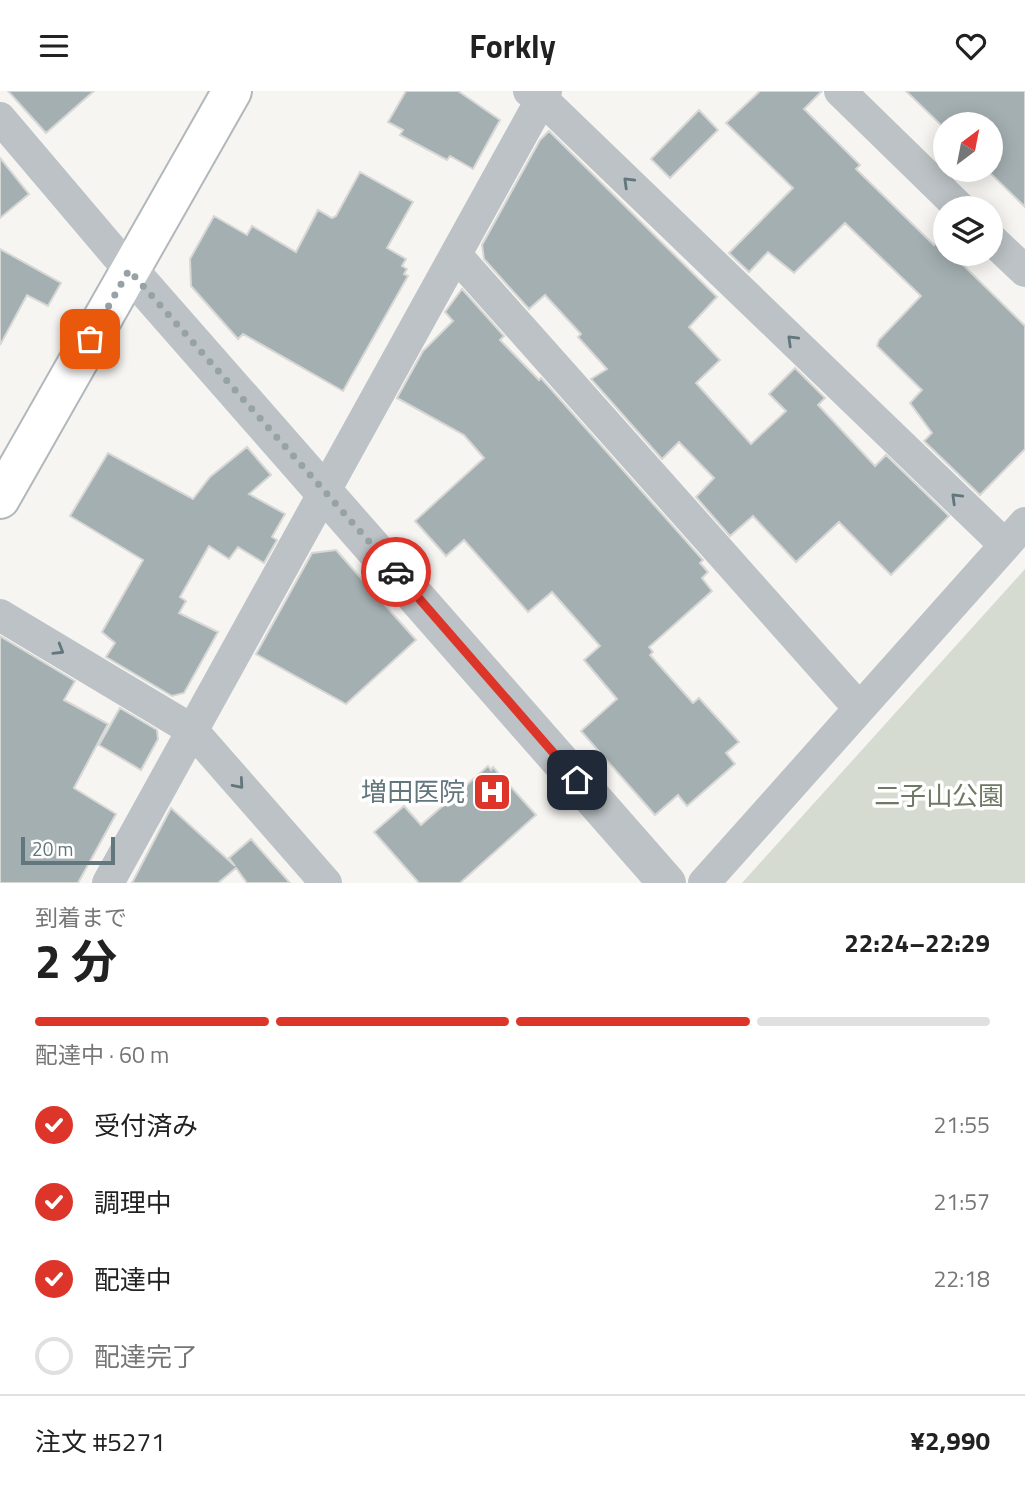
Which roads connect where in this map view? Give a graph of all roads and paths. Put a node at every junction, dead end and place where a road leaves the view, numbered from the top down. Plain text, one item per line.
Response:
1 (232, 91) edge
2 (840, 91) edge
3 (539, 93) edge
4 (0, 118) edge
5 (948, 196) edge
6 (1003, 250) edge
7 (456, 255) junction
8 (129, 270) junction
9 (1025, 271) edge
10 (326, 491) junction
11 (0, 499) edge
12 (1015, 534) edge
13 (0, 615) edge
14 (859, 708) junction
15 (192, 730) junction
16 (108, 883) edge
17 (326, 883) edge
18 (667, 883) edge
19 (704, 883) edge

1 - 8 main road
2 - 5 street
3 - 7 street
12 -> 3 street
4 - 8 street
6 - 9 street
7 - 10 street
7 - 14 street
8 - 10 street
8 - 11 main road
10 - 15 street
10 - 18 street
12 - 14 street
13 -> 15 street
14 - 19 street
15 - 16 street
15 -> 17 street

